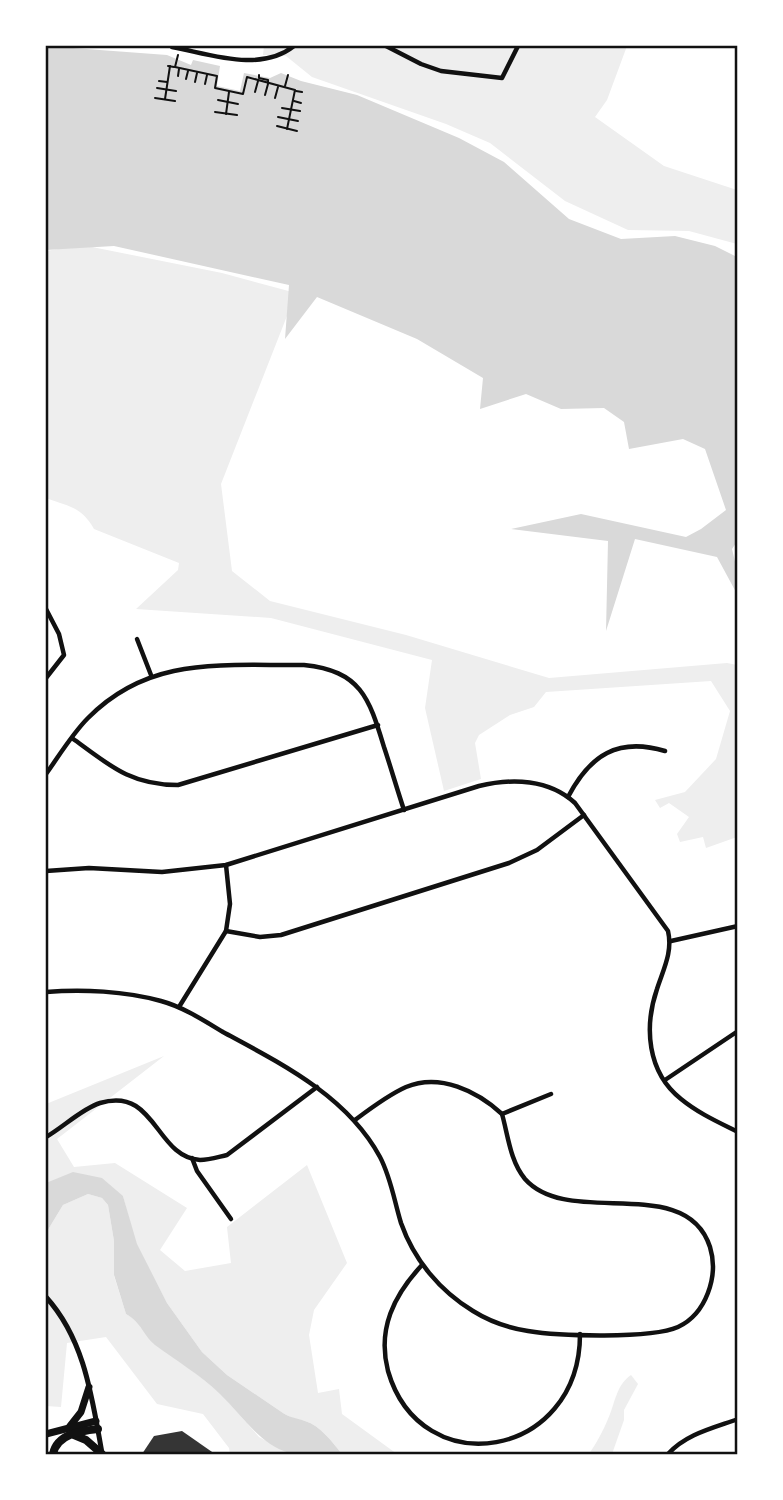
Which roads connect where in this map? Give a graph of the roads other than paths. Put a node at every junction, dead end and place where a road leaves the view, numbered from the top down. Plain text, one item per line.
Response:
1 (294, 46) edge
2 (386, 46) edge
3 (518, 46) edge
4 (172, 47) edge
5 (46, 609) edge
6 (138, 639) dead end
7 (151, 675) junction
8 (46, 678) edge
9 (378, 725) junction
10 (72, 738) junction
11 (664, 751) dead end
12 (46, 774) edge
13 (568, 797) junction
14 (404, 810) junction
15 (584, 815) junction
16 (226, 865) junction
17 (46, 871) edge
18 (737, 926) edge
19 (226, 931) junction
20 (671, 941) junction
21 (46, 992) edge
22 (179, 1007) junction
23 (737, 1031) edge
24 (665, 1080) junction
25 (317, 1087) junction
26 (551, 1094) dead end
27 (502, 1114) junction
28 (355, 1119) junction
29 (737, 1132) edge
30 (46, 1137) edge
31 (192, 1158) junction
32 (231, 1219) dead end
33 (422, 1265) junction
34 (46, 1297) edge
35 (580, 1334) junction
36 (89, 1387) junction
37 (737, 1419) edge
38 (97, 1425) junction
39 (70, 1430) junction
40 (46, 1434) edge
41 (53, 1454) edge
42 (102, 1454) edge
43 (668, 1454) edge

1 - 4 street
2 - 3 street
5 - 8 street
6 - 7 street
7 - 9 street
7 - 10 street
9 - 10 street
9 - 14 street
10 - 12 street
11 - 13 street
13 - 14 street
13 - 15 street
14 - 16 street
15 - 19 street
15 - 20 street
16 - 17 street
16 - 19 street
18 - 20 street
19 - 22 street
20 - 24 street
21 - 22 street
22 - 25 street
23 - 24 street
24 - 29 street
25 - 28 street
25 - 31 street
26 - 27 street
27 - 28 street
27 - 35 street
28 - 33 street
30 - 31 street
31 - 32 street
33 - 35 street
33 - 35 street
34 - 36 street
36 - 38 street
36 - 39 highway
37 - 43 street
38 - 39 highway
38 - 42 street
39 - 40 highway
39 - 41 highway
39 - 42 highway

